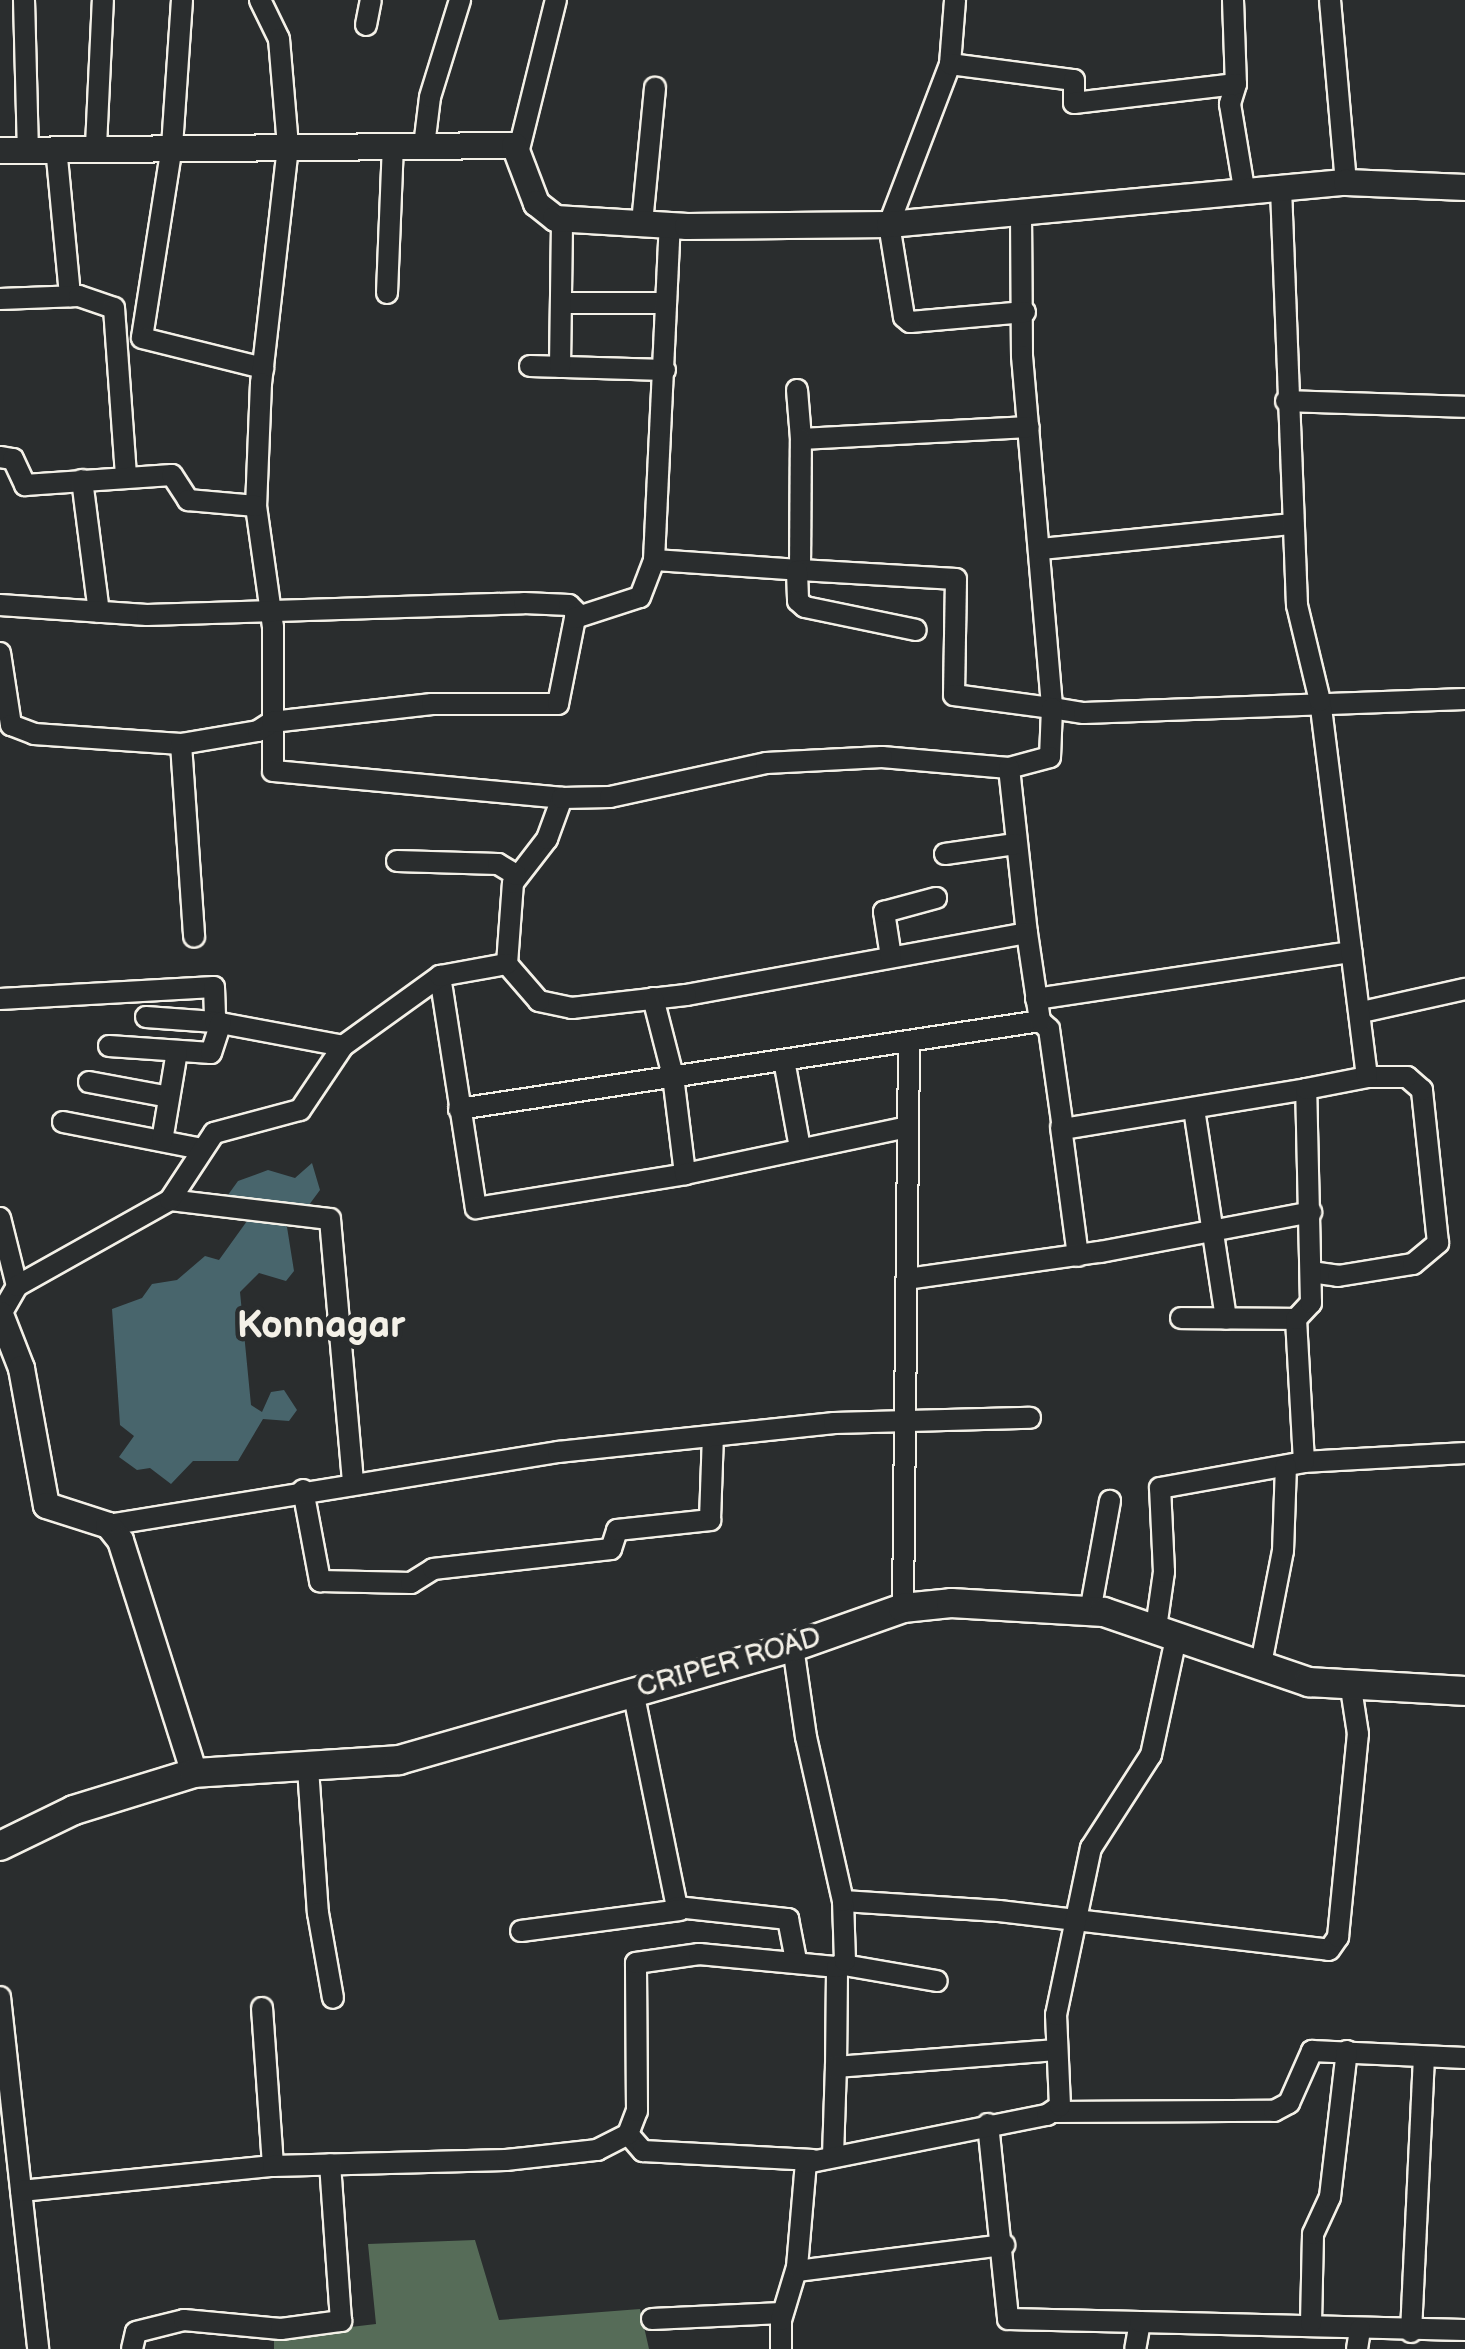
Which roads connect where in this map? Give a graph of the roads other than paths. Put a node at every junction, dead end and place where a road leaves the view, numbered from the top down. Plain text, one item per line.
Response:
1 (24, 0) edge
2 (103, 0) edge
3 (182, 0) edge
4 (260, 0) edge
5 (371, 0) edge
6 (460, 0) edge
7 (556, 0) edge
8 (955, 0) edge
9 (1232, 0) edge
10 (1330, 0) edge
11 (366, 25) dead end
12 (950, 64) junction
13 (1236, 84) junction
14 (655, 88) dead end
15 (96, 146) junction
16 (172, 146) junction
17 (393, 146) junction
18 (424, 146) junction
19 (56, 147) junction
20 (288, 147) junction
21 (28, 149) junction
22 (519, 149) junction
23 (0, 150) edge
24 (1346, 182) junction
25 (1244, 188) junction
26 (1465, 188) edge
27 (1281, 190) junction
28 (1020, 213) junction
29 (562, 219) junction
30 (642, 224) junction
31 (889, 224) junction
32 (670, 225) junction
33 (387, 293) dead end
34 (70, 296) junction
35 (0, 299) edge
36 (561, 303) junction
37 (666, 304) junction
38 (1025, 312) junction
39 (530, 366) dead end
40 (560, 367) junction
41 (263, 368) junction
42 (665, 370) junction
43 (797, 390) dead end
44 (1286, 401) junction
45 (1465, 408) edge
46 (1030, 427) junction
47 (801, 439) junction
48 (0, 457) edge
49 (126, 477) junction
50 (82, 480) junction
51 (256, 506) junction
52 (1293, 524) junction
53 (1042, 549) junction
54 (654, 560) junction
55 (798, 570) junction
56 (0, 605) edge
57 (269, 606) junction
58 (100, 612) junction
59 (578, 614) junction
60 (916, 630) dead end
61 (0, 653) edge
62 (1465, 700) edge
63 (1320, 701) junction
64 (1052, 708) junction
65 (272, 722) junction
66 (181, 744) junction
67 (1009, 768) junction
68 (562, 798) junction
69 (1015, 844) junction
70 (945, 854) dead end
71 (397, 861) dead end
72 (516, 875) junction
73 (936, 898) dead end
74 (1027, 932) junction
75 (194, 937) dead end
76 (1352, 952) junction
77 (892, 957) junction
78 (507, 964) junction
79 (440, 976) junction
80 (1465, 989) edge
81 (654, 998) junction
82 (1036, 999) junction
83 (0, 1000) edge
84 (1362, 1012) junction
85 (146, 1017) dead end
86 (1040, 1021) junction
87 (218, 1022) junction
88 (908, 1043) junction
89 (109, 1046) dead end
90 (343, 1046) junction
91 (177, 1051) junction
92 (784, 1060) junction
93 (673, 1076) junction
94 (1366, 1077) junction
95 (89, 1082) dead end
96 (1306, 1089) junction
97 (169, 1096) junction
98 (459, 1109) junction
99 (1194, 1109) junction
100 (63, 1122) dead end
101 (1060, 1127) junction
102 (904, 1128) junction
103 (162, 1141) junction
104 (800, 1148) junction
105 (202, 1149) junction
106 (685, 1174) junction
107 (170, 1200) junction
108 (1311, 1212) junction
109 (0, 1218) edge
110 (1214, 1227) junction
111 (1078, 1256) junction
112 (1311, 1272) junction
113 (907, 1279) junction
114 (16, 1286) junction
115 (0, 1314) edge
116 (1181, 1318) dead end
117 (1296, 1319) junction
118 (1226, 1320) junction
119 (1030, 1418) dead end
120 (906, 1423) junction
121 (713, 1436) junction
122 (1465, 1453) edge
123 (1295, 1464) junction
124 (354, 1482) junction
125 (303, 1490) junction
126 (1110, 1501) dead end
127 (108, 1525) junction
128 (904, 1608) junction
129 (1090, 1612) junction
130 (1166, 1633) junction
131 (793, 1647) junction
132 (1260, 1669) junction
133 (1351, 1688) junction
134 (633, 1691) junction
135 (1465, 1691) edge
136 (308, 1768) junction
137 (194, 1773) junction
138 (0, 1846) edge
139 (843, 1901) junction
140 (680, 1910) junction
141 (1077, 1923) junction
142 (521, 1930) dead end
143 (796, 1960) junction
144 (840, 1966) junction
145 (937, 1981) dead end
146 (0, 1997) edge
147 (333, 1998) dead end
148 (262, 2008) dead end
149 (1056, 2050) junction
150 (1346, 2051) junction
151 (1424, 2057) junction
152 (1465, 2058) edge
153 (836, 2067) junction
154 (1055, 2112) junction
155 (988, 2124) junction
156 (628, 2134) junction
157 (823, 2158) junction
158 (330, 2164) junction
159 (273, 2166) junction
160 (21, 2191) junction
161 (1004, 2244) junction
162 (797, 2272) junction
163 (782, 2314) junction
164 (652, 2319) dead end
165 (1140, 2322) junction
166 (1310, 2324) junction
167 (1465, 2330) edge
168 (1411, 2332) junction
169 (1358, 2339) edge
170 (38, 2349) edge
171 (132, 2349) edge
172 (782, 2349) edge
173 (1135, 2349) edge

1 - 21 street
2 - 15 street
3 - 16 street
4 - 20 street
5 - 11 street
6 - 18 street
7 - 22 street
8 - 12 street
9 - 13 street
10 - 24 street
12 - 13 street
12 - 31 street
13 - 25 street
14 - 30 street
15 - 16 street
15 - 19 street
16 - 20 street
16 - 41 street
17 - 18 street
17 - 20 street
17 - 33 street
18 - 22 street
19 - 21 street
19 - 34 street
20 - 41 street
21 - 23 street
22 - 29 street
24 - 26 street
24 - 27 street
25 - 27 street
25 - 28 street
27 - 44 street
28 - 31 street
28 - 38 street
29 - 30 street
29 - 36 street
30 - 32 street
31 - 32 street
31 - 38 street
32 - 37 street
34 - 35 street
34 - 49 street
36 - 37 street
36 - 40 street
37 - 42 street
38 - 46 street
39 - 40 street
40 - 42 street
41 - 51 street
42 - 54 street
43 - 47 street
44 - 45 street
44 - 52 street
46 - 47 street
46 - 53 street
47 - 55 street
48 - 50 street
49 - 50 street
49 - 51 street
50 - 58 street
51 - 57 street
52 - 53 street
52 - 63 street
53 - 64 street
54 - 55 street
54 - 59 street
55 - 60 street
55 - 64 street
56 - 58 street
57 - 58 street
57 - 59 street
57 - 65 street
59 - 65 street
61 - 66 street
62 - 63 street
63 - 64 street
63 - 76 street
64 - 67 street
65 - 66 street
65 - 68 street
66 - 75 street
67 - 68 street
67 - 69 street
68 - 72 street
69 - 70 street
69 - 74 street
71 - 72 street
72 - 78 street
73 - 77 street
74 - 77 street
74 - 82 street
76 - 82 street
76 - 84 street
77 - 81 street
78 - 79 street
78 - 81 street
79 - 90 street
79 - 98 street
80 - 84 street
81 - 93 street
82 - 86 street
83 - 87 street
84 - 94 street
85 - 87 street
86 - 88 street
86 - 101 street
87 - 90 street
87 - 91 street
88 - 92 street
88 - 102 street
89 - 91 street
90 - 105 street
91 - 97 street
92 - 93 street
92 - 104 street
93 - 98 street
93 - 106 street
94 - 96 street
94 - 112 street
95 - 97 street
96 - 99 street
96 - 108 street
97 - 103 street
98 - 106 street
99 - 101 street
99 - 110 street
100 - 103 street
101 - 111 street
102 - 104 street
102 - 113 street
103 - 105 street
104 - 106 street
105 - 107 street
107 - 114 street
107 - 124 street
108 - 110 street
108 - 112 street
109 - 114 street
110 - 111 street
110 - 118 street
111 - 113 street
112 - 117 street
113 - 120 street
114 - 115 street
115 - 127 street
116 - 118 street
117 - 118 street
117 - 123 street
119 - 120 street
120 - 121 street
120 - 128 street
121 - 124 street
121 - 125 street
122 - 123 street
123 - 130 street
123 - 132 street
124 - 125 street
125 - 127 street
126 - 129 street
127 - 137 street
128 - 129 main road, CRIPER ROAD
128 - 131 main road, CRIPER ROAD
129 - 130 main road, CRIPER ROAD
130 - 132 main road, CRIPER ROAD
130 - 141 street
131 - 134 main road, CRIPER ROAD
131 - 139 street
132 - 133 main road, CRIPER ROAD
133 - 135 main road, CRIPER ROAD
133 - 141 street
134 - 136 main road, CRIPER ROAD
134 - 140 street
136 - 137 main road, CRIPER ROAD
136 - 147 street
137 - 138 main road, CRIPER ROAD
139 - 141 street
139 - 144 street
140 - 142 street
140 - 143 street
141 - 149 street
143 - 144 street
143 - 156 street
144 - 145 street
144 - 153 street
146 - 160 street
148 - 159 street
149 - 153 street
149 - 154 street
150 - 151 street
150 - 154 street
150 - 166 street
151 - 152 street
151 - 168 street
153 - 157 street
154 - 155 street
155 - 157 street
155 - 161 street
156 - 157 street
156 - 158 street
157 - 162 street
158 - 159 street
158 - 171 street
159 - 160 street
160 - 170 street
161 - 162 street
161 - 165 street
162 - 163 street
163 - 164 street
163 - 172 street
165 - 166 street
165 - 173 street
166 - 169 street
167 - 168 street
168 - 169 street

